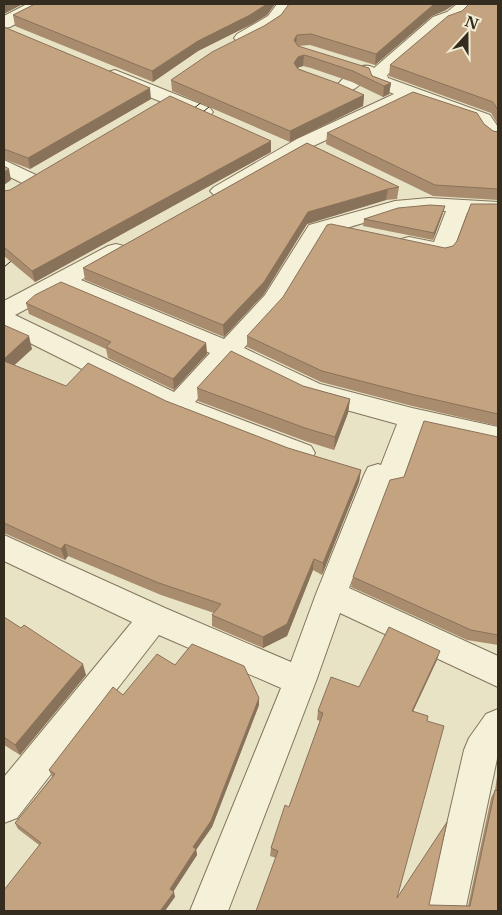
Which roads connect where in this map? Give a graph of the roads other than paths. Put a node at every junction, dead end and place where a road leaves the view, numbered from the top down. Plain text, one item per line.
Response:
1 (39, 4) edge
2 (285, 4) edge
3 (467, 4) edge
4 (4, 23) edge
5 (4, 29) edge
6 (21, 36) edge
7 (231, 44) edge
8 (101, 69) edge
9 (364, 69) junction
10 (164, 91) junction
11 (410, 94) junction
12 (382, 106) junction
13 (498, 106) edge
14 (146, 113) edge
15 (221, 120) edge
16 (482, 120) junction
17 (498, 136) edge
18 (4, 166) edge
19 (393, 187) edge
20 (10, 191) edge
21 (206, 199) edge
22 (429, 204) junction
23 (458, 207) junction
24 (498, 208) edge
25 (328, 227) junction
26 (130, 242) edge
27 (63, 281) junction
28 (4, 311) edge
29 (4, 320) edge
30 (227, 350) junction
31 (177, 405) junction
32 (412, 418) junction
33 (498, 437) edge
34 (324, 460) edge
35 (4, 547) edge
36 (331, 594) junction
37 (154, 618) junction
38 (498, 672) edge
39 (300, 681) junction
40 (494, 738) edge
41 (4, 805) edge
42 (209, 911) edge
43 (446, 911) edge

1 - 4 street
2 - 7 street
3 - 9 street
5 - 6 street
8 - 10 street
9 - 11 street
9 - 12 street
10 - 14 street
10 - 15 street
11 - 12 street
11 - 16 street
12 - 21 street
13 - 16 street
16 - 17 street
18 - 20 street
19 - 22 street
22 - 23 street
22 - 25 street
23 - 24 street
23 - 25 street
25 - 30 street
26 - 27 street
27 - 28 street
27 - 30 street
29 - 31 street
30 - 31 street
30 - 32 street
31 - 34 street
32 - 33 street
32 - 36 street
35 - 37 street
36 - 38 street
36 - 39 street
37 - 39 street
37 - 41 street
39 - 42 street
40 - 43 street

